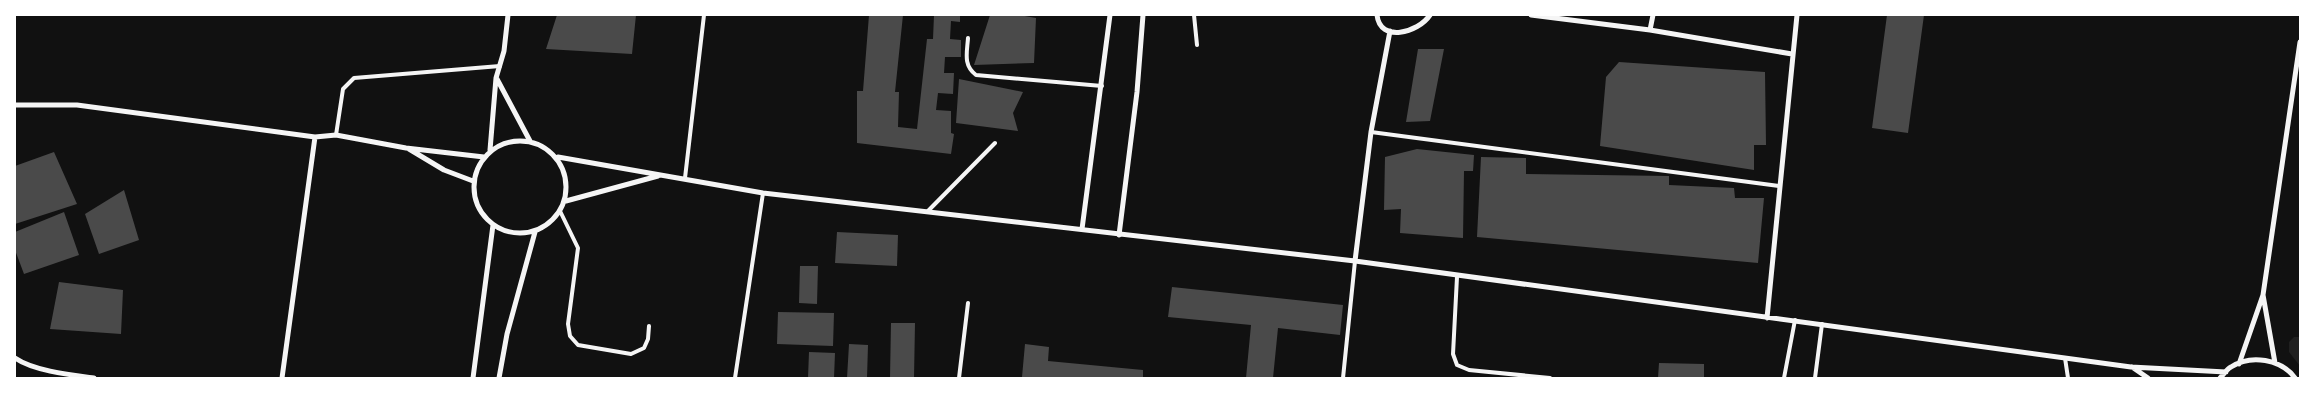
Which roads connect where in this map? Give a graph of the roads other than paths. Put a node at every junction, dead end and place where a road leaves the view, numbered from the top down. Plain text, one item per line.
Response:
1 (508, 15) edge
2 (704, 15) edge
3 (1110, 15) edge
4 (1144, 15) edge
5 (1194, 15) edge
6 (1376, 15) edge
7 (1430, 15) edge
8 (1531, 15) edge
9 (1652, 15) edge
10 (1797, 15) edge
11 (1543, 16) edge
12 (1650, 30) junction
13 (1390, 31) junction
14 (968, 38) dead end
15 (2300, 43) edge
16 (1197, 45) dead end
17 (1792, 54) junction
18 (500, 66) junction
19 (496, 78) junction
20 (1102, 86) junction
21 (15, 105) edge
22 (1371, 132) junction
23 (336, 135) junction
24 (315, 137) junction
25 (530, 141) junction
26 (995, 143) dead end
27 (406, 148) junction
28 (490, 150) junction
29 (484, 157) junction
30 (558, 157) junction
31 (661, 175) junction
32 (685, 178) junction
33 (473, 181) junction
34 (1779, 186) junction
35 (763, 193) junction
36 (566, 201) junction
37 (560, 211) junction
38 (926, 213) junction
39 (493, 225) junction
40 (1082, 229) junction
41 (534, 232) junction
42 (1119, 235) junction
43 (1355, 261) junction
44 (1456, 276) junction
45 (2263, 295) junction
46 (968, 303) dead end
47 (1767, 318) junction
48 (1795, 320) junction
49 (1822, 324) junction
50 (649, 326) dead end
51 (15, 358) edge
52 (2065, 358) junction
53 (2275, 363) junction
54 (2239, 364) junction
55 (2132, 367) junction
56 (2226, 372) junction
57 (94, 378) edge
58 (282, 378) edge
59 (473, 378) edge
60 (499, 378) edge
61 (735, 378) edge
62 (959, 378) edge
63 (1343, 378) edge
64 (1550, 378) edge
65 (1784, 378) edge
66 (1815, 378) edge
67 (2068, 378) edge
68 (2148, 378) edge
69 (2220, 378) edge
70 (2295, 378) edge

1 - 18 street
2 - 32 lane
3 - 20 street
4 - 42 street
5 - 16 lane
6 - 13 street
7 - 13 street
8 - 11 street
9 - 12 street
10 - 17 street
11 - 12 street
12 - 17 street
13 - 22 street
14 - 20 lane
15 - 45 street
17 - 34 street
18 - 19 street
18 - 23 lane
19 - 25 street
19 - 28 street
20 - 40 street
21 - 24 street
22 - 34 lane
22 - 43 street
23 - 24 street
23 - 27 street
24 - 58 street
25 - 28 street
25 - 30 street
26 - 38 lane
27 - 29 street
27 - 33 street
28 - 29 street
29 - 33 street
30 - 31 street
30 - 36 street
31 - 32 street
31 - 36 street
32 - 35 street
33 - 39 street
34 - 47 street
35 - 38 street
35 - 61 lane
36 - 37 street
37 - 41 street
37 - 50 lane
38 - 40 street
39 - 41 street
39 - 59 street
40 - 42 street
41 - 60 street
42 - 43 street
43 - 44 street
43 - 63 lane
44 - 47 street
44 - 64 lane
45 - 53 street
45 - 54 street
46 - 62 lane
47 - 48 street
48 - 49 street
48 - 65 lane
49 - 52 street
49 - 66 lane
51 - 57 street
52 - 55 street
52 - 67 lane
53 - 54 street
53 - 70 street
54 - 56 street
55 - 56 street
55 - 68 street
56 - 69 street

